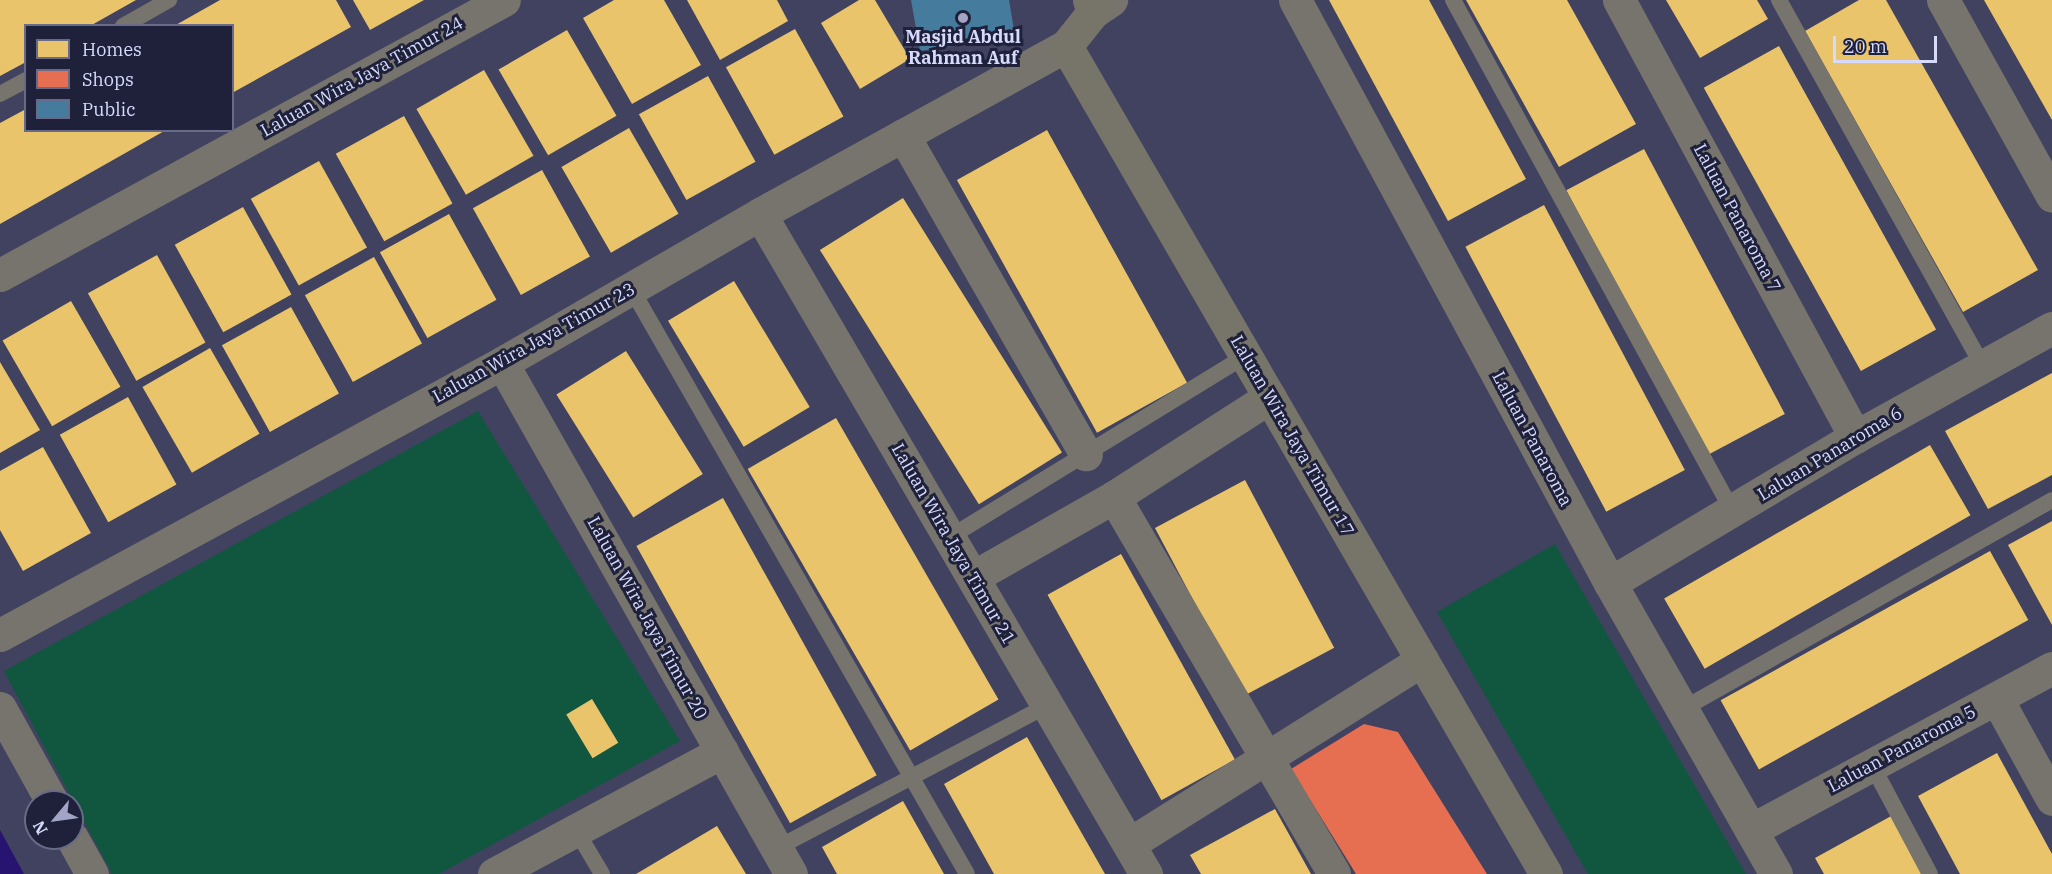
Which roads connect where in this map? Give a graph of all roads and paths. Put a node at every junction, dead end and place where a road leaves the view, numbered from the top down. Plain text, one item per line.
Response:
1 (170, 0) edge
2 (504, 0) edge
3 (1295, 0) edge
4 (1453, 0) edge
5 (1619, 0) edge
6 (1779, 0) edge
7 (1943, 0) edge
8 (1098, 4) edge
9 (127, 24) edge
10 (1066, 46) junction
11 (24, 81) edge
12 (0, 94) edge
13 (903, 135) junction
14 (2052, 196) edge
15 (760, 214) junction
16 (0, 275) edge
17 (632, 288) junction
18 (2052, 328) edge
19 (1245, 356) junction
20 (502, 363) junction
21 (1983, 365) junction
22 (1270, 397) junction
23 (1855, 437) junction
24 (1086, 454) junction
25 (1114, 497) junction
26 (2052, 500) edge
27 (1733, 512) junction
28 (950, 537) junction
29 (973, 577) junction
30 (1610, 583) junction
31 (0, 635) edge
32 (1422, 660) junction
33 (2052, 668) edge
34 (1997, 699) junction
35 (1048, 705) junction
36 (0, 708) edge
37 (1681, 710) junction
38 (722, 752) junction
39 (1266, 758) junction
40 (1872, 765) junction
41 (914, 779) junction
42 (45, 790) edge
43 (2052, 799) edge
44 (576, 830) junction
45 (1752, 830) junction
46 (1129, 844) junction
47 (79, 850) edge
48 (784, 861) edge
49 (92, 874) edge
50 (494, 874) edge
51 (602, 874) edge
52 (968, 874) edge
53 (1146, 874) edge
54 (1334, 874) edge
55 (1546, 874) edge
56 (1776, 874) edge
57 (1930, 874) edge

1 - 9 lane
2 - 16 street, Laluan Wira Jaya Timur 24
3 - 30 street, Laluan Panaroma
4 - 27 lane
5 - 23 street, Laluan Panaroma 7
6 - 21 lane
7 - 14 street
8 - 10 street
10 - 13 street, Laluan Wira Jaya Timur 23
10 - 19 street, Laluan Wira Jaya Timur 17
11 - 12 lane
13 - 15 street, Laluan Wira Jaya Timur 23
13 - 24 street
15 - 17 street, Laluan Wira Jaya Timur 23
15 - 28 street, Laluan Wira Jaya Timur 21
17 - 20 street, Laluan Wira Jaya Timur 23
17 - 41 lane
18 - 21 street, Laluan Panaroma 6
19 - 22 street, Laluan Wira Jaya Timur 17
19 - 24 lane
20 - 31 street, Laluan Wira Jaya Timur 23
20 - 38 street, Laluan Wira Jaya Timur 20
21 - 23 street, Laluan Panaroma 6
22 - 25 street
22 - 32 street, Laluan Wira Jaya Timur 17
23 - 27 street, Laluan Panaroma 6
24 - 28 lane
25 - 29 street
25 - 39 street
26 - 37 lane
27 - 30 street, Laluan Panaroma 6
28 - 29 street, Laluan Wira Jaya Timur 21
29 - 35 street, Laluan Wira Jaya Timur 21
30 - 37 street, Laluan Panaroma
32 - 39 street
32 - 55 street, Laluan Wira Jaya Timur 17
33 - 34 street, Laluan Panaroma 5
34 - 40 street, Laluan Panaroma 5
34 - 43 street
35 - 41 lane
35 - 46 street, Laluan Wira Jaya Timur 21
36 - 42 street
37 - 45 street, Laluan Panaroma
38 - 44 street
38 - 48 street, Laluan Wira Jaya Timur 20
39 - 46 street
39 - 54 street
40 - 45 street, Laluan Panaroma 5
40 - 57 lane
41 - 48 lane
41 - 52 lane
44 - 50 street
44 - 51 lane
45 - 56 street, Laluan Panaroma
46 - 53 street, Laluan Wira Jaya Timur 21
47 - 49 street

